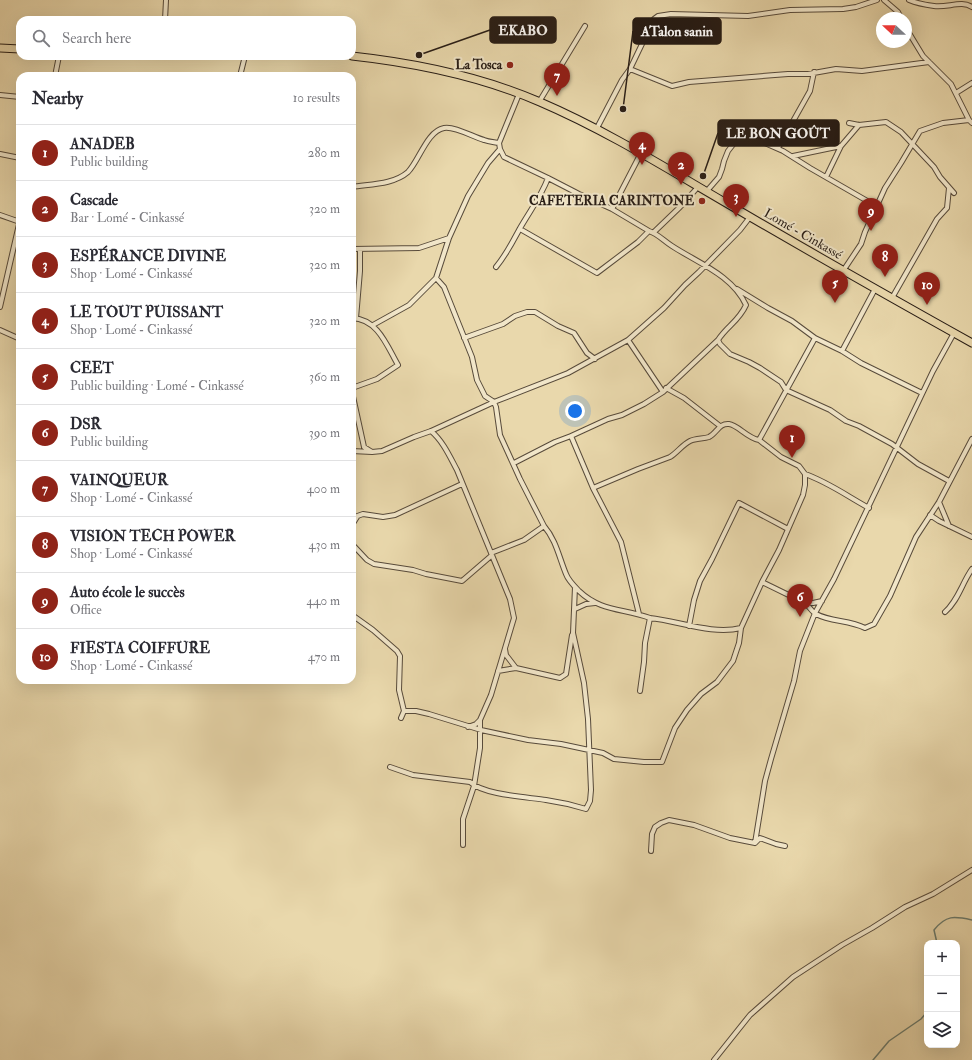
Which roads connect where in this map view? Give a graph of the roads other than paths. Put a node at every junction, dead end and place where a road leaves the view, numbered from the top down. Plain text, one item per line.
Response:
1 (166, 0) edge
2 (877, 0) edge
3 (884, 0) edge
4 (909, 0) edge
5 (972, 7) edge
6 (898, 12) edge
7 (165, 16) edge
8 (585, 26) dead end
9 (912, 39) edge
10 (0, 48) edge
11 (16, 49) edge
12 (356, 57) edge
13 (58, 60) edge
14 (244, 60) edge
15 (928, 62) junction
16 (630, 69) junction
17 (56, 72) edge
18 (241, 72) edge
19 (814, 72) junction
20 (972, 83) edge
21 (956, 93) junction
22 (519, 94) junction
23 (0, 95) edge
24 (16, 97) edge
25 (539, 102) junction
26 (971, 121) edge
27 (849, 123) dead end
28 (859, 125) junction
29 (597, 128) junction
30 (499, 143) junction
31 (912, 145) junction
32 (842, 146) junction
33 (778, 148) junction
34 (500, 149) junction
35 (641, 153) junction
36 (0, 154) edge
37 (793, 156) junction
38 (16, 157) edge
39 (826, 177) junction
40 (548, 178) junction
41 (356, 187) edge
42 (698, 187) junction
43 (950, 188) junction
44 (706, 192) junction
45 (954, 193) dead end
46 (876, 206) junction
47 (612, 209) junction
48 (0, 215) edge
49 (750, 217) junction
50 (16, 220) edge
51 (520, 229) junction
52 (651, 232) junction
53 (16, 238) edge
54 (449, 238) junction
55 (356, 250) edge
56 (360, 250) junction
57 (706, 266) junction
58 (496, 267) dead end
59 (843, 271) junction
60 (436, 278) junction
61 (736, 288) junction
62 (876, 289) junction
63 (892, 298) junction
64 (356, 302) edge
65 (0, 308) edge
66 (356, 319) edge
67 (373, 325) junction
68 (0, 330) edge
69 (954, 333) junction
70 (16, 337) edge
71 (464, 338) junction
72 (815, 338) junction
73 (628, 340) junction
74 (718, 340) junction
75 (972, 343) edge
76 (842, 352) junction
77 (595, 359) junction
78 (356, 387) edge
79 (664, 390) junction
80 (786, 390) junction
81 (922, 393) junction
82 (494, 402) junction
83 (356, 410) edge
84 (720, 426) junction
85 (431, 431) junction
86 (571, 436) junction
87 (972, 439) edge
88 (759, 440) junction
89 (897, 446) junction
90 (356, 451) edge
91 (372, 452) junction
92 (514, 463) junction
93 (805, 474) junction
94 (949, 482) junction
95 (462, 484) junction
96 (593, 488) junction
97 (939, 502) junction
98 (868, 508) junction
99 (930, 516) junction
100 (357, 517) edge
101 (544, 526) junction
102 (949, 526) junction
103 (788, 529) junction
104 (972, 537) edge
105 (356, 548) edge
106 (491, 554) junction
107 (972, 570) edge
108 (762, 582) junction
109 (575, 587) junction
110 (822, 601) junction
111 (595, 603) junction
112 (805, 603) junction
113 (574, 609) junction
114 (945, 612) dead end
115 (815, 613) junction
116 (639, 614) junction
117 (356, 618) edge
118 (650, 618) junction
119 (689, 626) junction
120 (741, 628) junction
121 (573, 633) junction
122 (505, 647) junction
123 (516, 668) junction
124 (498, 671) junction
125 (640, 691) dead end
126 (404, 711) junction
127 (401, 718) dead end
128 (480, 720) junction
129 (468, 727) junction
130 (481, 730) junction
131 (589, 750) junction
132 (390, 767) dead end
133 (474, 786) junction
134 (755, 843) junction
135 (462, 845) dead end
136 (785, 846) dead end
137 (651, 851) dead end
138 (972, 870) edge
139 (714, 1060) edge

1 - 7 street
2 - 16 street
3 - 6 street
4 - 5 street
8 - 25 street
9 - 15 street
10 - 11 highway
12 - 22 highway, Lomé - Cinkassé
13 - 17 street
14 - 18 street
15 - 19 street
15 - 21 street
16 - 19 street
16 - 29 street
19 - 33 street
20 - 21 street
21 - 26 street
22 - 25 highway, Lomé - Cinkassé
22 - 30 street
23 - 24 street
25 - 29 highway, Lomé - Cinkassé
26 - 31 street
27 - 28 street
28 - 31 street
28 - 32 street
29 - 35 highway, Lomé - Cinkassé
30 - 34 street
30 - 41 street
31 - 43 street
31 - 46 street
32 - 37 street
32 - 39 street
33 - 37 street
33 - 44 street
34 - 40 street
34 - 54 street
35 - 42 highway, Lomé - Cinkassé
35 - 47 street
36 - 38 street
37 - 39 street
39 - 46 street
40 - 47 street
40 - 51 street
42 - 44 highway, Lomé - Cinkassé
42 - 52 street
43 - 45 street
43 - 63 street
44 - 49 highway, Lomé - Cinkassé
46 - 59 street
47 - 52 street
48 - 50 street
49 - 57 street
49 - 59 highway, Lomé - Cinkassé
51 - 52 street
51 - 58 street
52 - 57 street
53 - 65 street
54 - 56 street
54 - 60 street
55 - 56 street
56 - 64 street
57 - 61 street
57 - 73 street
59 - 62 highway, Lomé - Cinkassé
60 - 67 street
60 - 71 street
61 - 72 street
61 - 74 street
62 - 63 highway, Lomé - Cinkassé
62 - 76 street
63 - 69 highway, Lomé - Cinkassé
66 - 67 street
67 - 78 street
68 - 70 street
69 - 75 highway, Lomé - Cinkassé
69 - 81 street
71 - 77 street
71 - 82 street
72 - 76 street
72 - 80 street
73 - 77 street
73 - 79 street
74 - 79 street
74 - 80 street
76 - 81 street
77 - 82 street
79 - 84 street
79 - 86 street
80 - 88 street
80 - 89 street
81 - 89 street
82 - 85 street
82 - 92 street
83 - 91 street
84 - 88 street
84 - 96 street
85 - 91 street
85 - 95 street
86 - 92 street
86 - 96 street
87 - 94 street
88 - 93 street
89 - 94 street
89 - 98 street
90 - 91 street
92 - 101 street
93 - 98 street
93 - 103 street
94 - 97 street
95 - 100 street
95 - 106 street
96 - 116 street
97 - 99 street
97 - 102 street
98 - 110 street
99 - 102 street
99 - 115 street
101 - 106 street
101 - 109 street
102 - 104 street
103 - 108 street
103 - 119 street
105 - 106 street
106 - 122 street
107 - 114 street
108 - 112 street
108 - 120 street
109 - 111 street
109 - 113 street
110 - 112 street
110 - 115 street
111 - 113 street
111 - 116 street
112 - 115 street
113 - 121 street
115 - 134 street
116 - 118 street
117 - 126 street
118 - 119 street
118 - 125 street
119 - 120 street
120 - 131 street
121 - 123 street
121 - 131 street
122 - 123 street
122 - 124 street
123 - 124 street
124 - 128 street
126 - 127 street
126 - 129 street
128 - 129 street
128 - 130 street
129 - 130 street
130 - 131 street
130 - 133 street
131 - 133 street
132 - 133 street
133 - 135 street
134 - 136 street
134 - 137 street
138 - 139 street

